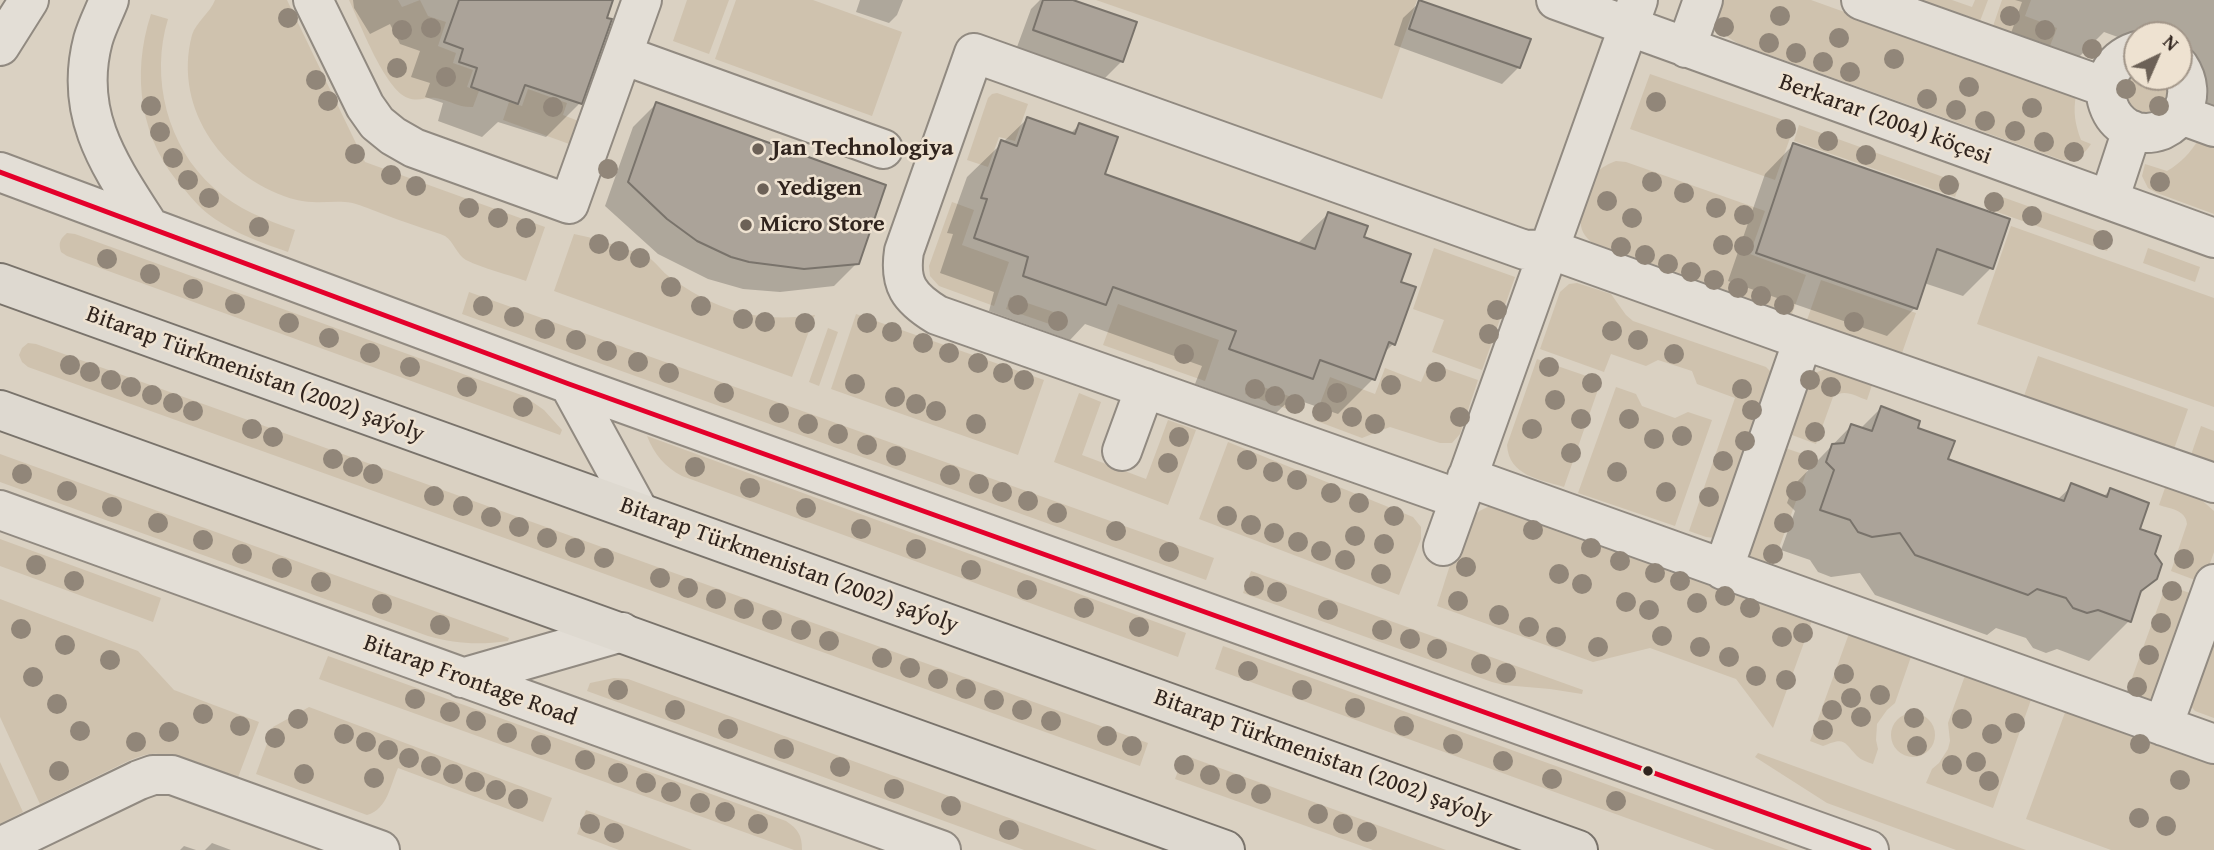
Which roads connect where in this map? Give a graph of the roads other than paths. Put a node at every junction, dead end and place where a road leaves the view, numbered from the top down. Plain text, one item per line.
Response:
1 (29, 0) edge
2 (109, 0) edge
3 (313, 0) edge
4 (642, 0) edge
5 (1556, 0) edge
6 (1703, 0) edge
7 (1861, 0) edge
8 (1634, 13) edge
9 (0, 46) edge
10 (1686, 48) junction
11 (622, 55) junction
12 (2123, 58) edge
13 (2105, 88) junction
14 (2188, 91) edge
15 (2197, 121) edge
16 (2133, 130) junction
17 (883, 149) dead end
18 (0, 172) edge
19 (2109, 200) junction
20 (149, 228) junction
21 (2214, 238) edge
22 (1549, 249) junction
23 (0, 283) edge
24 (1803, 340) junction
25 (569, 384) junction
26 (1145, 388) junction
27 (0, 410) edge
28 (1122, 451) dead end
29 (2214, 483) edge
30 (1463, 488) junction
31 (0, 510) edge
32 (639, 512) junction
33 (1443, 546) dead end
34 (1724, 570) junction
35 (2214, 584) edge
36 (622, 632) junction
37 (462, 678) junction
38 (2163, 726) junction
39 (2214, 744) edge
40 (0, 847) edge
41 (380, 850) edge
42 (941, 850) edge
43 (1226, 850) edge
44 (1578, 850) edge
45 (1869, 850) edge

1 - 9 street
2 - 20 street
3 - 11 street
4 - 11 street
5 - 8 street, Berkarar (2004) köçesi
6 - 10 street
7 - 13 street
8 - 10 street, Berkarar (2004) köçesi
8 - 22 street
10 - 19 street, Berkarar (2004) köçesi
11 - 17 street
12 - 13 street
13 - 16 street
14 - 15 street
15 - 16 street
16 - 19 street
18 - 20 street
19 - 21 street, Berkarar (2004) köçesi
20 - 25 street
22 - 24 street
22 - 26 street
22 - 30 street
23 - 32 main road, Bitarap Türkmenistan (2002) şaýoly
24 - 29 street
24 - 34 street
25 - 32 street
25 - 45 street
26 - 28 street
26 - 30 street
27 - 36 main road
30 - 33 street
30 - 34 street
31 - 37 street, Bitarap Frontage Road
32 - 44 main road, Bitarap Türkmenistan (2002) şaýoly
34 - 38 street
35 - 38 street
36 - 37 street
36 - 43 main road
37 - 42 street, Bitarap Frontage Road
38 - 39 street
40 - 41 street

